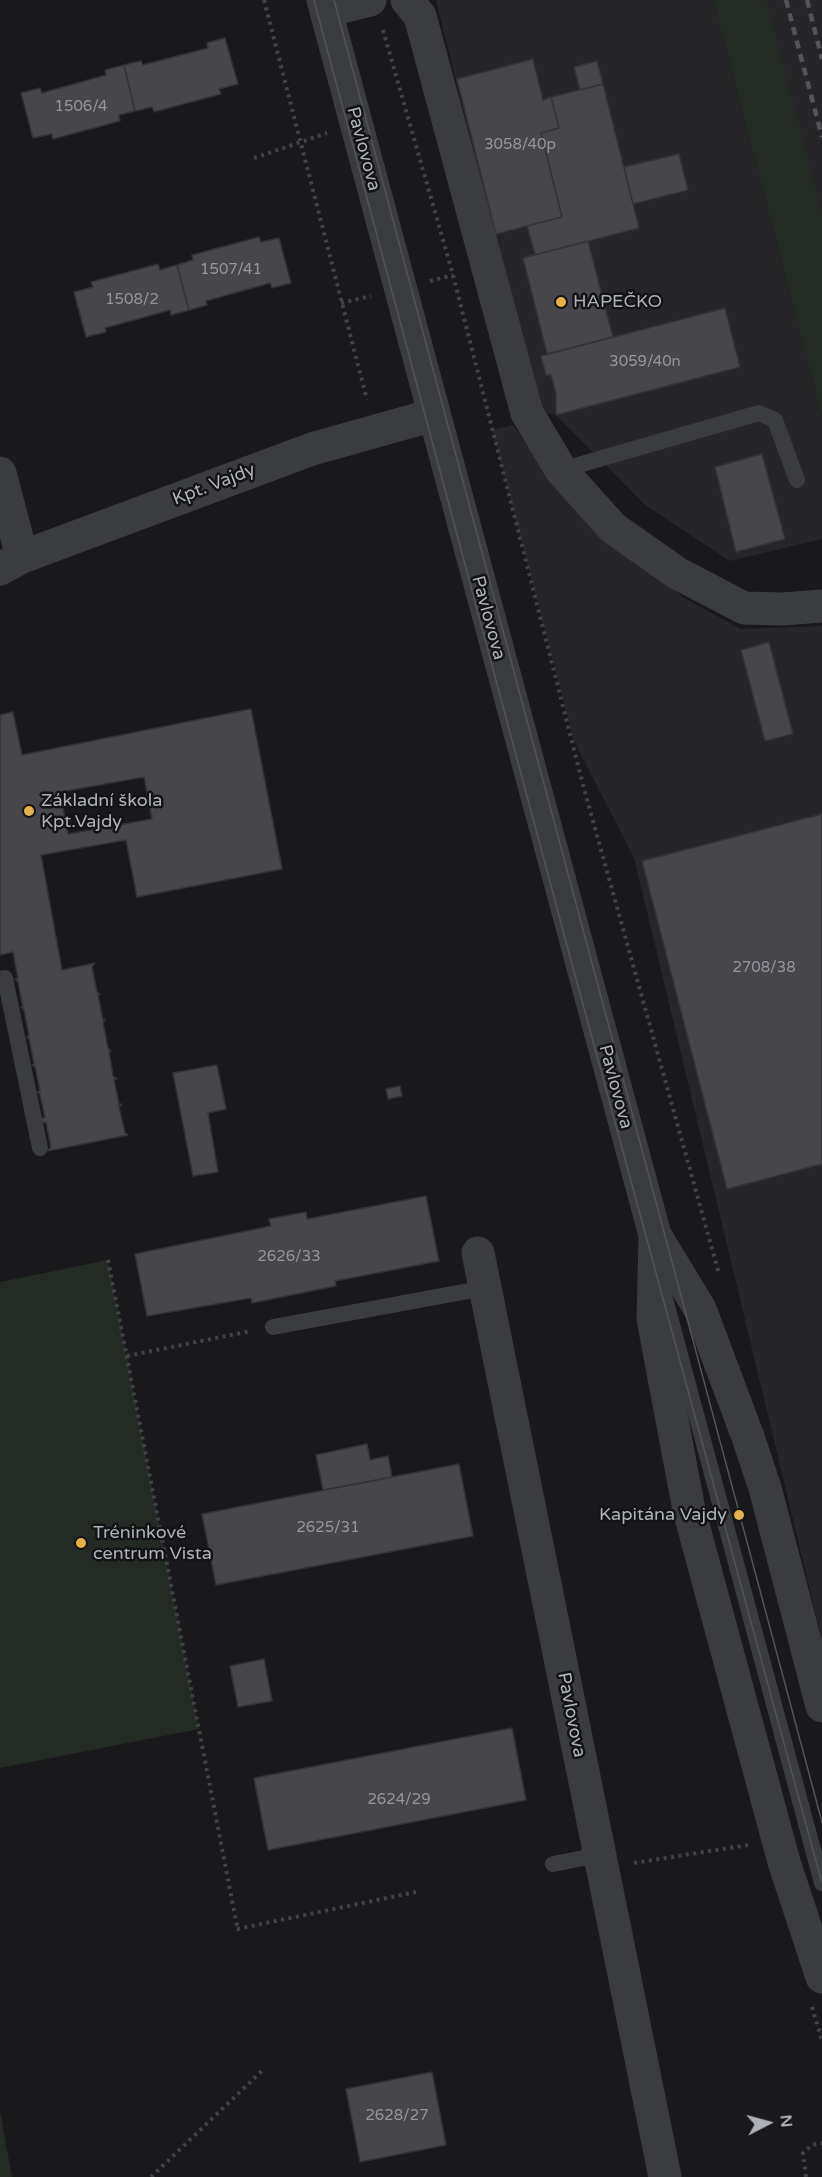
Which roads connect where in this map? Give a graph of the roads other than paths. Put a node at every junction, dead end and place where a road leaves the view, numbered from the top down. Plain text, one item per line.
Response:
1 (407, 0) edge
2 (325, 5) edge
3 (376, 11) edge
4 (433, 415) junction
5 (561, 470) junction
6 (0, 473) edge
7 (797, 480) dead end
8 (11, 563) edge
9 (822, 606) edge
10 (0, 979) edge
11 (40, 1148) dead end
12 (655, 1249) junction
13 (478, 1253) dead end
14 (485, 1288) junction
15 (273, 1327) road end
16 (822, 1706) edge
17 (601, 1861) junction
18 (553, 1864) dead end
19 (822, 1883) edge
20 (822, 1977) edge
21 (665, 2177) edge

1 - 5 street
2 - 3 street
2 - 4 street, Pavlovova
4 - 8 street, Kpt. Vajdy
4 - 12 street, Pavlovova
5 - 7 lane
5 - 9 street
6 - 8 street
10 - 11 lane
12 - 16 street, Pavlovova
12 - 19 lane
12 - 20 street, Pavlovova
13 - 14 street, Pavlovova
14 - 15 lane
14 - 17 street, Pavlovova
17 - 18 lane
17 - 21 street, Pavlovova

